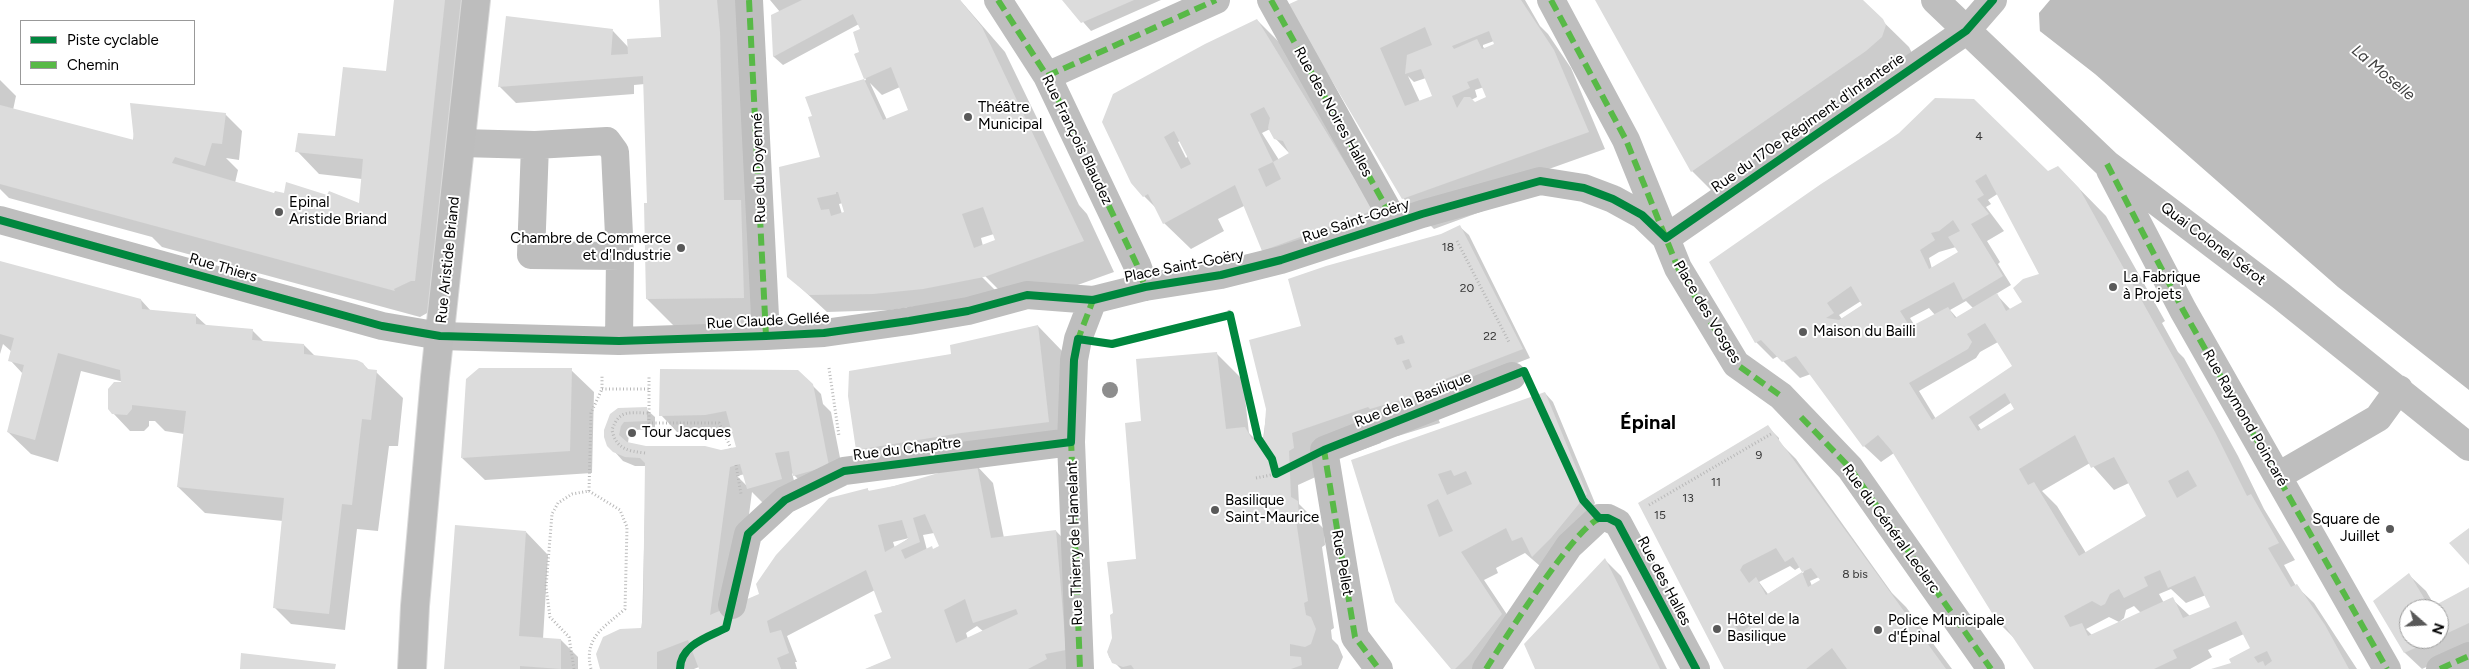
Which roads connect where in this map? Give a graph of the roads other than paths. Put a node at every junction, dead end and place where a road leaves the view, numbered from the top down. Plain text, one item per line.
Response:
1 (476, 0) edge
2 (750, 0) edge
3 (998, 0) edge
4 (1216, 0) edge
5 (1271, 0) edge
6 (1551, 0) edge
7 (1935, 0) edge
8 (1993, 0) edge
9 (1966, 30) junction
10 (1047, 76) junction
11 (461, 144) junction
12 (534, 145) junction
13 (2107, 164) junction
14 (1441, 208) joint
15 (0, 220) edge
16 (1395, 223) junction
17 (1666, 238) junction
18 (620, 256) junction
19 (1280, 260) joint
20 (1144, 287) junction
21 (1093, 300) junction
22 (440, 336) junction
23 (766, 336) junction
24 (619, 340) junction
25 (1512, 376) dead end
26 (2399, 389) junction
27 (1781, 396) joint
28 (1071, 442) junction
29 (2469, 447) edge
30 (1324, 450) joint
31 (2278, 476) junction
32 (732, 605) dead end
33 (2469, 656) edge
34 (412, 669) edge
35 (1080, 669) edge
36 (1379, 669) edge
37 (1486, 669) edge
38 (1696, 669) edge
39 (1991, 669) edge
40 (2388, 669) edge
41 (2440, 669) edge

1 - 11 main road, Rue Aristide Briand
2 - 23 street, Rue du Doyenné
3 - 10 street, Rue François Blaudez
4 - 10 street
5 - 16 street, Rue des Noires Halles
6 - 17 street, Place des Vosges
7 - 9 street, Quai Colonel Sérot
8 - 9 street, Rue du 170e Régiment d'Infanterie
9 - 13 street, Quai Colonel Sérot
9 - 17 street, Rue du 170e Régiment d'Infanterie
10 - 20 street, Rue François Blaudez
11 - 12 street
11 - 22 main road, Rue Aristide Briand
12 - 18 street
12 - 18 street
13 - 26 street, Quai Colonel Sérot
13 - 31 street, Rue Raymond Poincaré
14 - 16 street, Rue Saint-Goëry
14 - 17 street, Place des Vosges
15 - 22 street, Rue Thiers
16 - 19 street, Rue Saint-Goëry
17 - 27 street, Place des Vosges
18 - 24 street
19 - 20 street, Place Saint-Goëry
20 - 21 street, Place Saint-Goëry
21 - 23 street, Rue Claude Gellée
21 - 28 street, Rue Thierry de Hamelant
22 - 24 street, Rue Claude Gellée
22 - 34 main road, Rue Aristide Briand
23 - 24 street, Rue Claude Gellée
25 - 30 street, Rue de la Basilique
26 - 29 street, Quai Colonel Sérot
26 - 31 street
27 - 39 street, Rue du Général Leclerc
28 - 32 street, Rue du Chapître
28 - 35 street, Rue Thierry de Hamelant
30 - 36 street, Rue Pellet
31 - 40 street, Rue Raymond Poincaré
33 - 41 street
37 - 38 street, Rue des Halles

